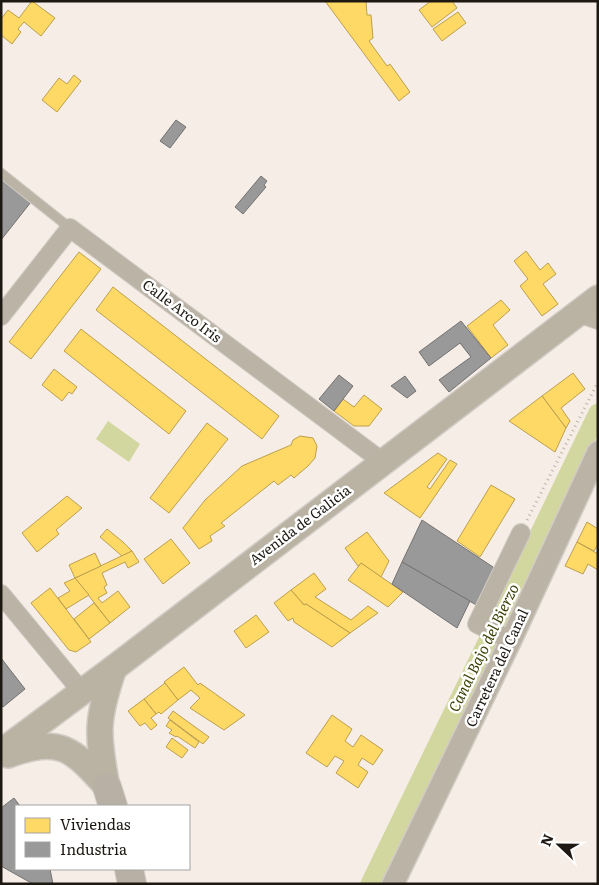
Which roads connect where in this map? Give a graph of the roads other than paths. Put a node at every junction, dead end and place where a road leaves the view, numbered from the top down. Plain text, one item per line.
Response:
1 (1, 173) edge
2 (70, 228) junction
3 (598, 298) edge
4 (1, 316) edge
5 (588, 317) edge
6 (598, 452) edge
7 (383, 462) junction
8 (521, 533) road end
9 (1, 594) edge
10 (511, 640) junction
11 (114, 668) junction
12 (82, 692) junction
13 (59, 709) junction
14 (98, 727) junction
15 (1, 752) edge
16 (70, 752) junction
17 (1, 758) edge
18 (110, 797) edge
19 (129, 870) edge
20 (132, 884) edge
21 (393, 884) edge

1 - 2 lane
2 - 4 street
2 - 7 street, Calle Arco Iris
3 - 5 main road, Avenida de Galicia
5 - 7 main road, Avenida de Galicia
6 - 10 street, Carretera del Canal
7 - 11 main road, Avenida de Galicia
8 - 10 street
9 - 12 street
10 - 21 street, Carretera del Canal
11 - 12 main road, Avenida de Galicia
11 - 14 main road
12 - 13 main road, Avenida de Galicia
13 - 14 main road
13 - 15 main road, Avenida de Galicia
13 - 16 main road
14 - 18 main road
16 - 17 main road
16 - 18 main road
19 - 20 highway

